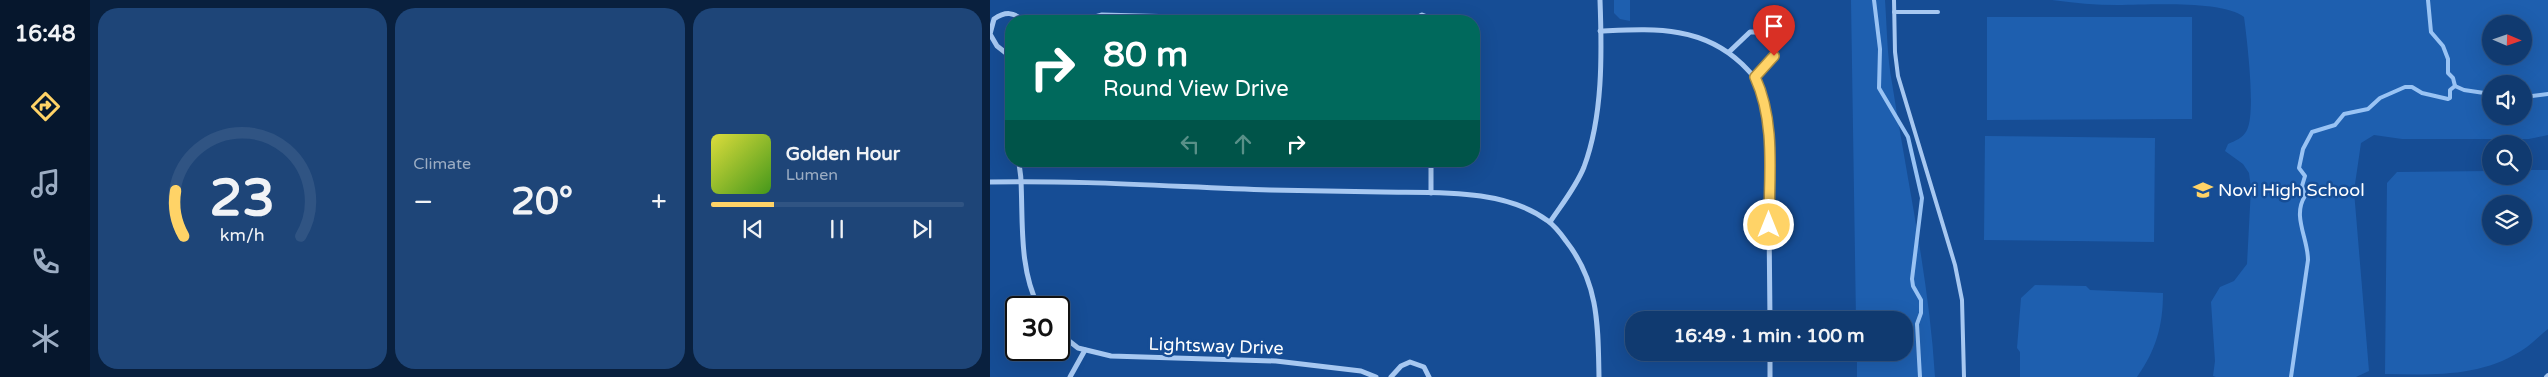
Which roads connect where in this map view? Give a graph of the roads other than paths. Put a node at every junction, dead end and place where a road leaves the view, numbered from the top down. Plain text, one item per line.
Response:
1 (1600, 0) edge
2 (1894, 0) edge
3 (1894, 12) junction
4 (1938, 12) dead end
5 (1015, 15) edge
6 (1600, 31) junction
7 (990, 34) edge
8 (990, 34) edge
9 (1005, 52) edge
10 (1729, 52) junction
11 (1755, 77) junction
12 (1020, 167) edge
13 (1431, 167) edge
14 (1021, 181) junction
15 (990, 182) edge
16 (1431, 193) junction
17 (1550, 222) junction
18 (1035, 296) edge
19 (1770, 311) edge
20 (1070, 340) edge
21 (1084, 350) junction
22 (1770, 361) edge
23 (1070, 377) edge
24 (1376, 377) edge
25 (1391, 377) edge
26 (1429, 377) edge
27 (1599, 377) edge
28 (1770, 377) edge
29 (1964, 377) edge

1 - 6 street
2 - 3 lane
3 - 4 lane
3 - 29 lane
5 - 7 street
6 - 10 street
6 - 17 street
8 - 9 street
10 - 11 street
10 - 11 street
11 - 19 street
12 - 14 street
13 - 16 street
14 - 15 street
14 - 16 street
14 - 18 street
16 - 17 street
17 - 27 street
20 - 21 street, Lightsway Drive
21 - 23 street
21 - 24 street, Lightsway Drive
22 - 28 street
25 - 26 street

